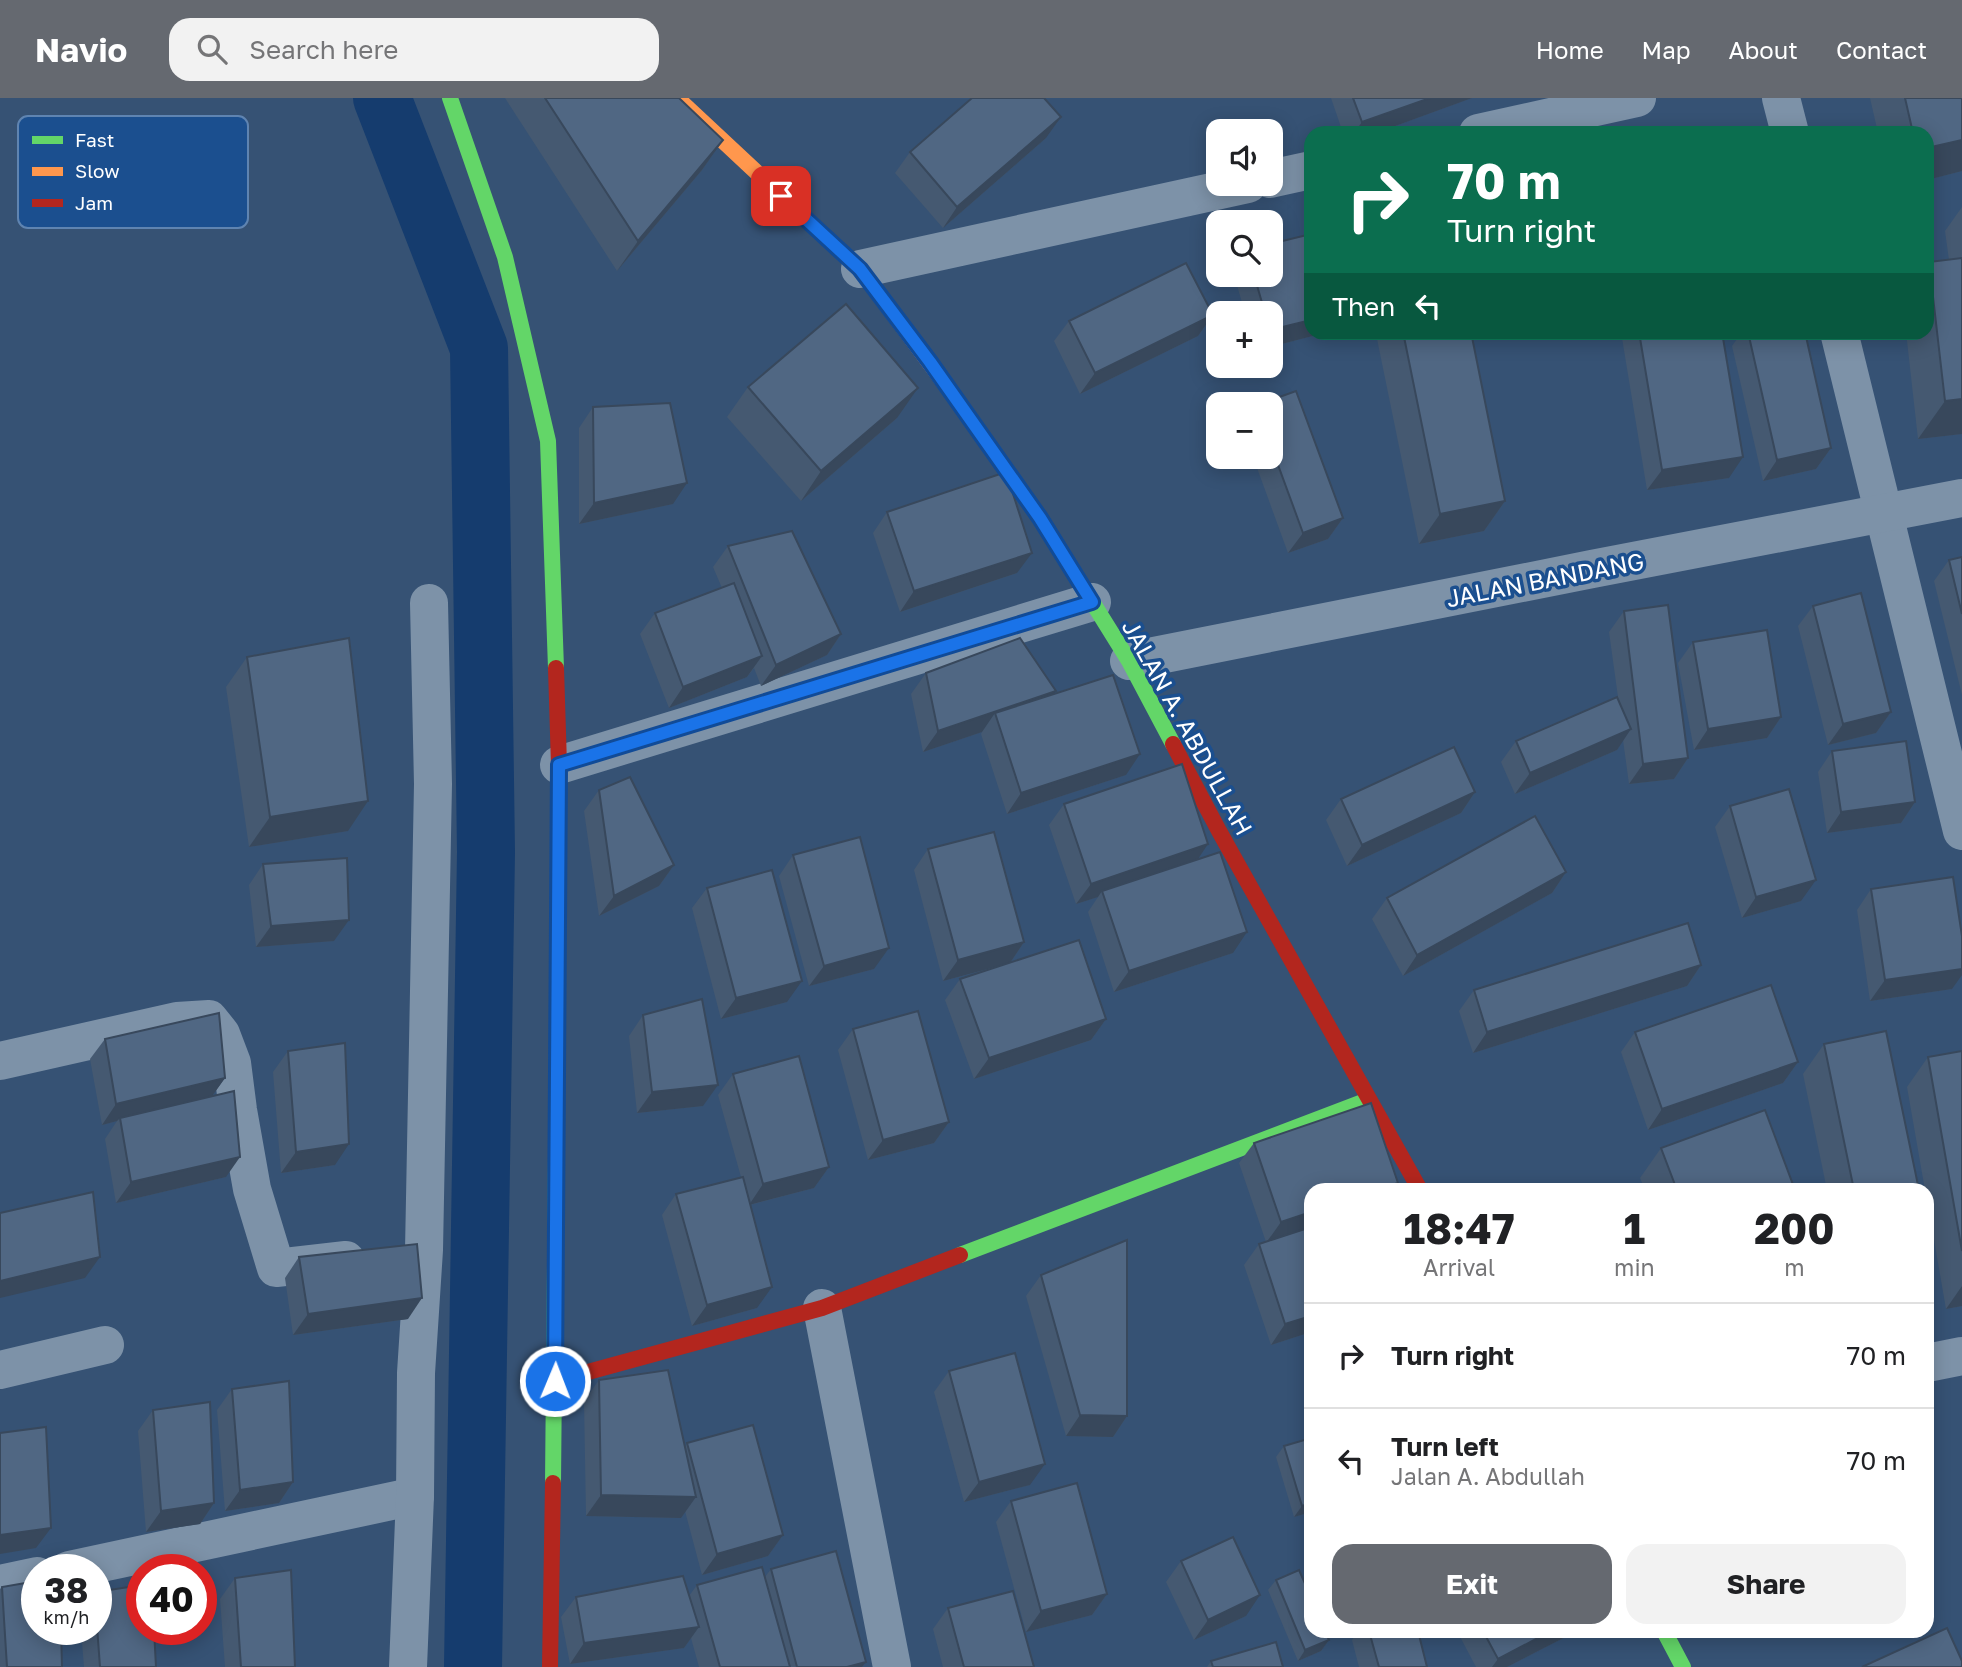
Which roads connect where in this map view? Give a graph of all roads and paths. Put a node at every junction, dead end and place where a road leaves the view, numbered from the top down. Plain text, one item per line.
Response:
1 (450, 98) edge
2 (677, 98) edge
3 (1637, 98) edge
4 (1781, 98) edge
5 (1510, 126) edge
6 (1788, 126) edge
7 (1304, 172) edge
8 (1283, 176) edge
9 (1206, 193) edge
10 (860, 269) junction
11 (1841, 340) edge
12 (1962, 498) edge
13 (1884, 514) junction
14 (1092, 602) junction
15 (429, 603) dead end
16 (1129, 661) junction
17 (559, 765) junction
18 (1962, 831) edge
19 (0, 1061) edge
20 (1368, 1100) junction
21 (1416, 1183) edge
22 (424, 1250) junction
23 (822, 1308) junction
24 (104, 1345) dead end
25 (1962, 1356) edge
26 (1934, 1362) edge
27 (0, 1370) edge
28 (555, 1381) junction
29 (415, 1496) junction
30 (112, 1561) edge
31 (21, 1579) edge
32 (0, 1584) edge
33 (1668, 1638) edge
34 (408, 1667) edge
35 (550, 1667) edge
36 (892, 1667) edge
37 (1683, 1667) edge

1 - 17 street
2 - 10 street, JALAN A. ABDULLAH
3 - 5 street
4 - 6 street
7 - 8 street
9 - 10 street
10 - 14 street, JALAN A. ABDULLAH
11 - 13 street
12 - 13 street, JALAN BANDANG
13 - 16 street, JALAN BANDANG
13 - 18 street
14 - 16 street, JALAN A. ABDULLAH
14 - 17 street
15 - 22 street
16 - 20 street, JALAN A. ABDULLAH
17 - 28 street
19 - 22 street
20 - 21 street, JALAN A. ABDULLAH
20 - 23 street
22 - 29 street
23 - 28 street
23 - 36 street
24 - 27 street
25 - 26 street
28 - 35 street
29 - 30 street
29 - 34 street
31 - 32 street
33 - 37 street

